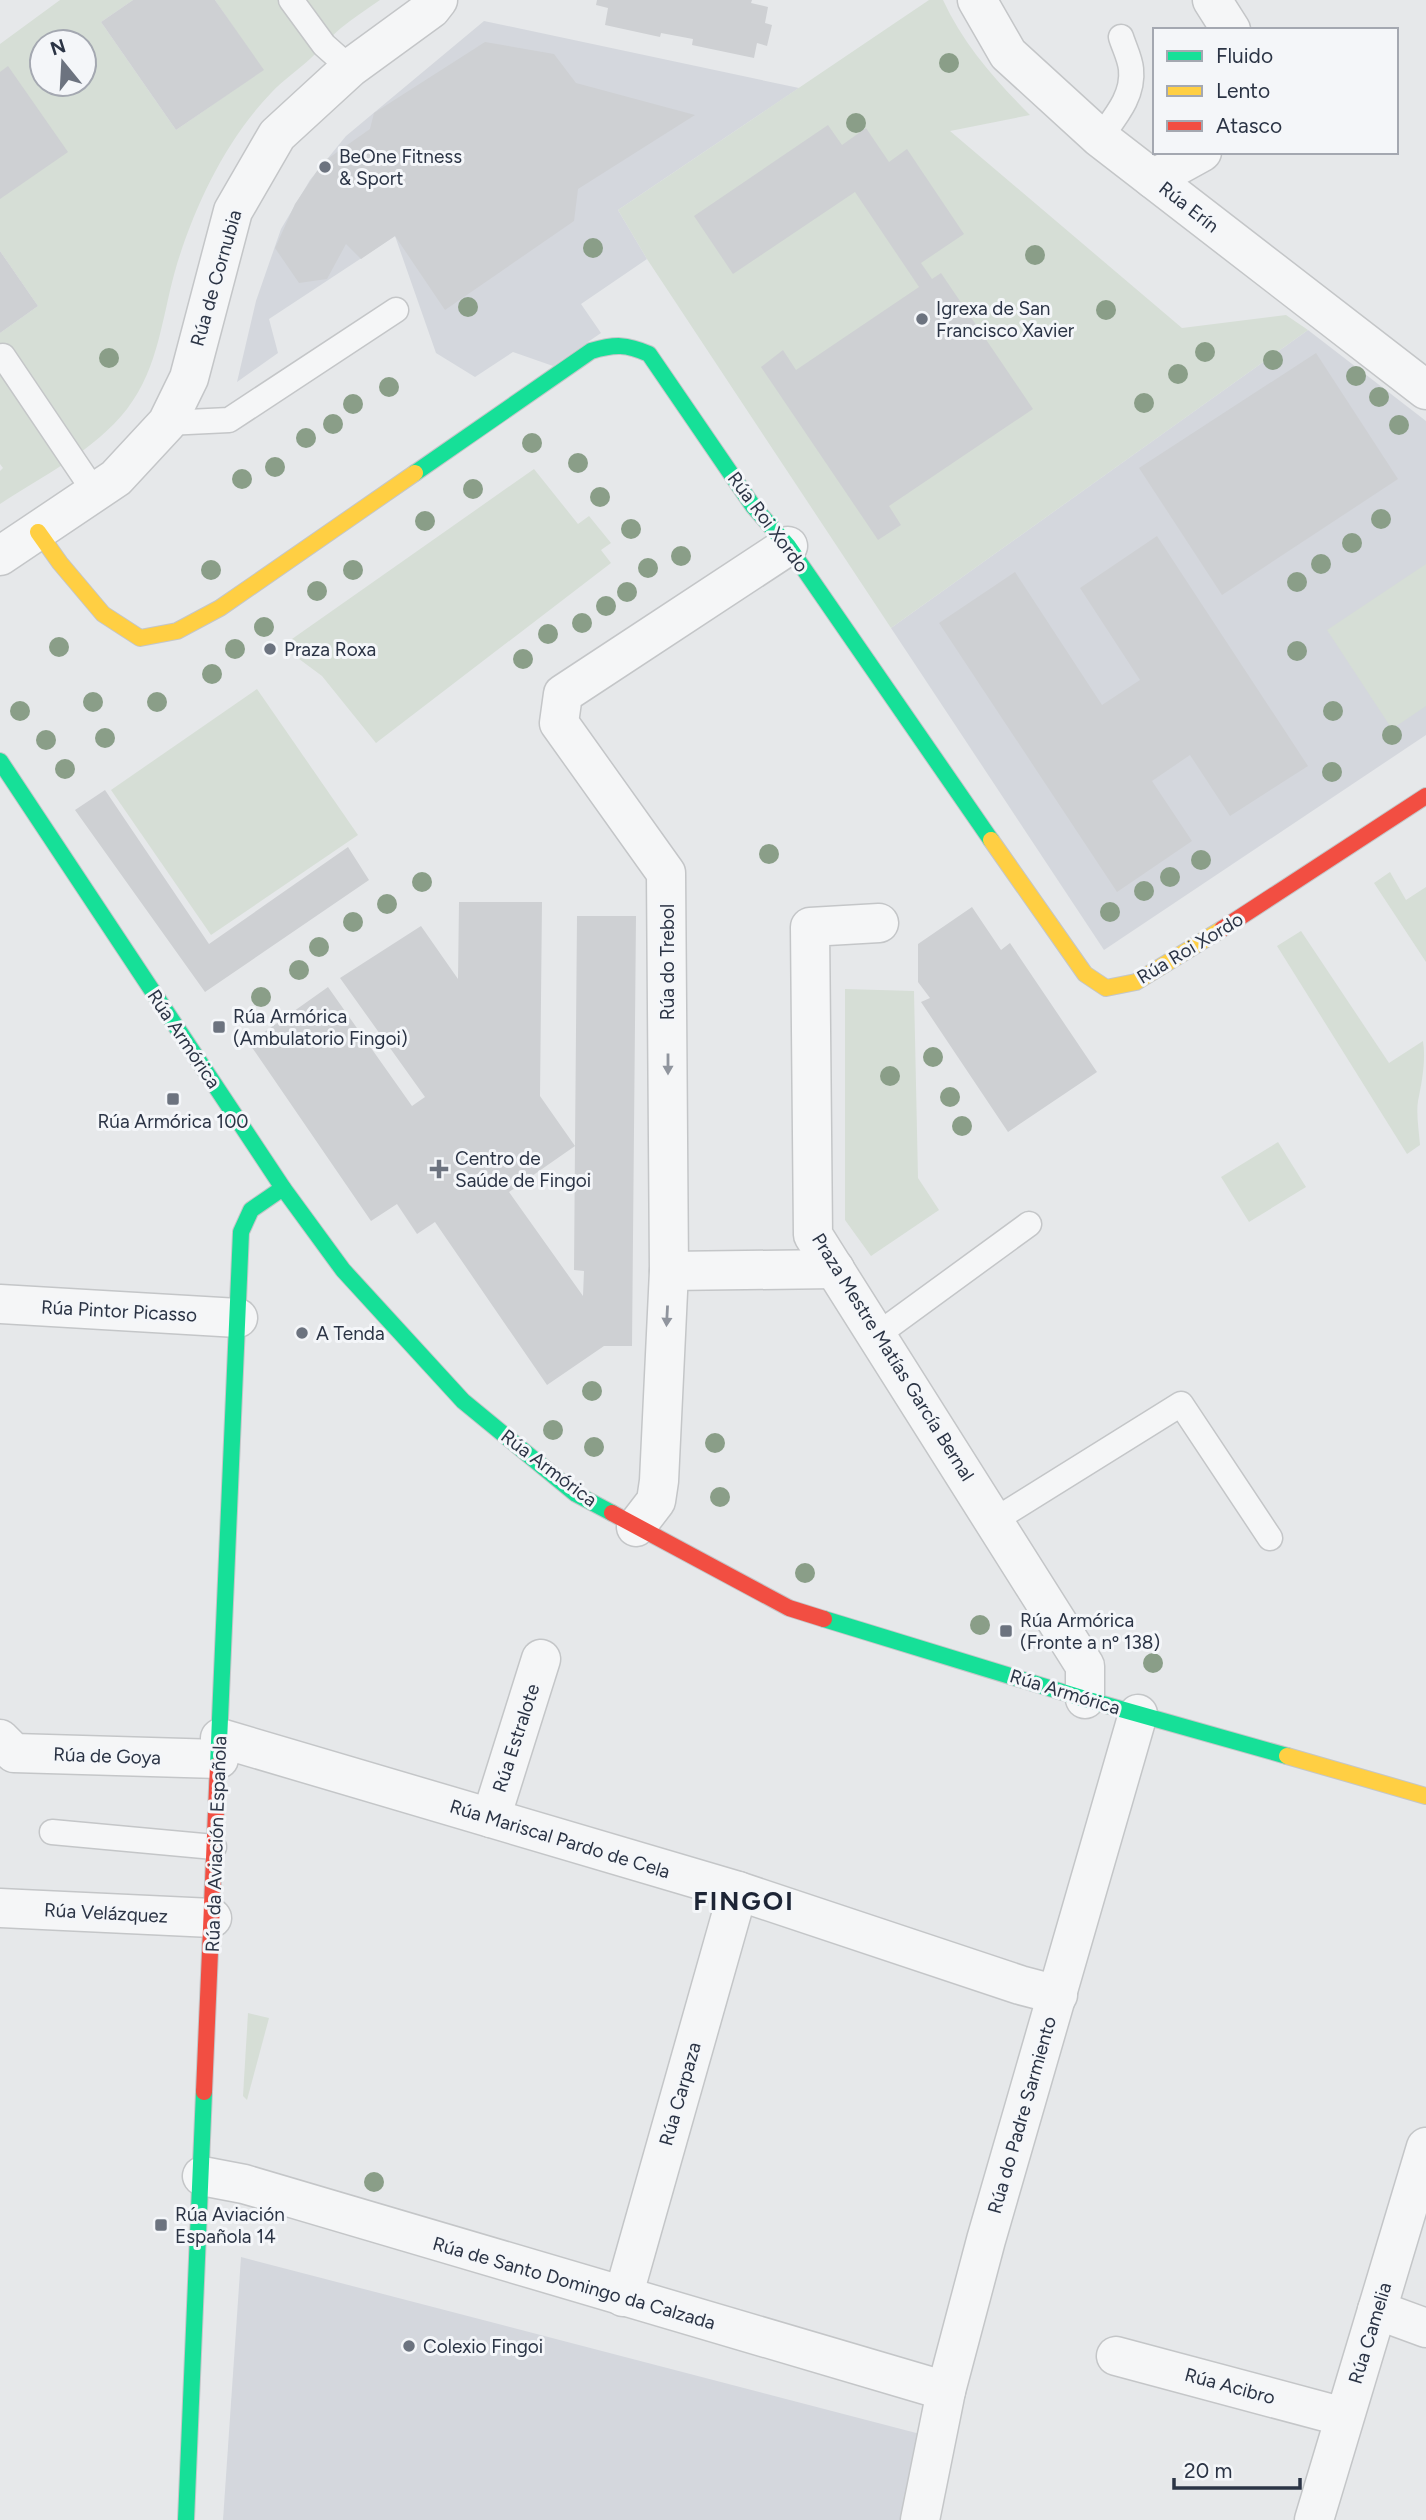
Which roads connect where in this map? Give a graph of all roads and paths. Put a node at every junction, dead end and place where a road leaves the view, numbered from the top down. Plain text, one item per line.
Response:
1 (291, 0) edge
2 (439, 0) edge
3 (977, 0) edge
4 (1212, 0) edge
5 (1230, 28) edge
6 (1121, 37) dead end
7 (350, 68) junction
8 (1100, 138) junction
9 (1198, 154) edge
10 (1153, 179) junction
11 (396, 310) dead end
12 (3, 356) dead end
13 (1426, 390) edge
14 (167, 423) junction
15 (94, 491) junction
16 (38, 532) junction
17 (788, 546) junction
18 (0, 556) edge
19 (0, 761) edge
20 (1426, 796) edge
21 (879, 923) dead end
22 (283, 1188) junction
23 (1029, 1224) dead end
24 (835, 1269) junction
25 (669, 1271) junction
26 (0, 1304) edge
27 (238, 1318) junction
28 (877, 1335) junction
29 (995, 1520) junction
30 (636, 1527) junction
31 (1270, 1538) dead end
32 (541, 1659) dead end
33 (1085, 1699) junction
34 (1138, 1714) junction
35 (0, 1739) edge
36 (220, 1749) junction
37 (1426, 1796) edge
38 (491, 1818) junction
39 (52, 1832) dead end
40 (214, 1847) junction
41 (738, 1891) junction
42 (0, 1908) edge
43 (212, 1918) junction
44 (1058, 1995) junction
45 (1426, 2147) edge
46 (202, 2176) junction
47 (623, 2297) junction
48 (1377, 2310) junction
49 (1426, 2328) edge
50 (1116, 2356) dead end
51 (946, 2391) junction
52 (1344, 2417) junction
53 (186, 2520) edge
54 (920, 2520) edge
55 (1314, 2520) edge

1 - 7 lane
2 - 7 street, Rúa de Cornubia
3 - 8 street, Rúa Erín
4 - 5 street
6 - 8 lane
7 - 14 street, Rúa de Cornubia
8 - 10 street, Rúa Erín
9 - 10 street
10 - 13 street, Rúa Erín
11 - 14 lane
12 - 15 lane
14 - 15 street, Rúa de Cornubia
15 - 16 street, Rúa de Cornubia
16 - 17 street, Rúa Roi Xordo
16 - 18 street, Rúa de Cornubia
17 - 20 street, Rúa Roi Xordo
17 -> 25 street, Rúa do Trebol
19 - 22 street, Rúa Armórica
21 - 24 street, Praza Mestre Matías García Bernal
22 - 27 street, Rúa da Aviación Española
22 - 30 street, Rúa Armórica
23 - 28 lane
24 - 25 street
24 - 28 street, Praza Mestre Matías García Bernal
25 -> 30 street, Rúa do Trebol
26 - 27 street, Rúa Pintor Picasso
27 - 36 street, Rúa da Aviación Española
28 - 29 street, Praza Mestre Matías García Bernal
29 - 31 lane
29 - 33 street, Praza Mestre Matías García Bernal
30 - 33 street, Rúa Armórica
32 - 38 street, Rúa Estralote
33 - 34 street, Rúa Armórica
34 - 37 street, Rúa Armórica
34 - 44 street, Rúa do Padre Sarmiento
35 - 36 street, Rúa de Goya
36 - 38 street, Rúa Mariscal Pardo de Cela
36 - 40 street, Rúa da Aviación Española
38 - 41 street, Rúa Mariscal Pardo de Cela
39 - 40 lane
40 - 43 street, Rúa da Aviación Española
41 - 44 street, Rúa Mariscal Pardo de Cela
41 - 47 street, Rúa Carpaza
42 - 43 street, Rúa Velázquez
43 - 46 street, Rúa da Aviación Española
44 - 51 street, Rúa do Padre Sarmiento
45 - 48 street, Rúa Camelia
46 - 47 street, Rúa de Santo Domingo da Calzada
46 - 53 street, Rúa da Aviación Española
47 - 51 street, Rúa de Santo Domingo da Calzada
48 - 49 street
48 - 52 street, Rúa Camelia
50 - 52 street, Rúa Acibro
51 - 54 street, Rúa do Padre Sarmiento
52 - 55 street, Rúa Camelia

